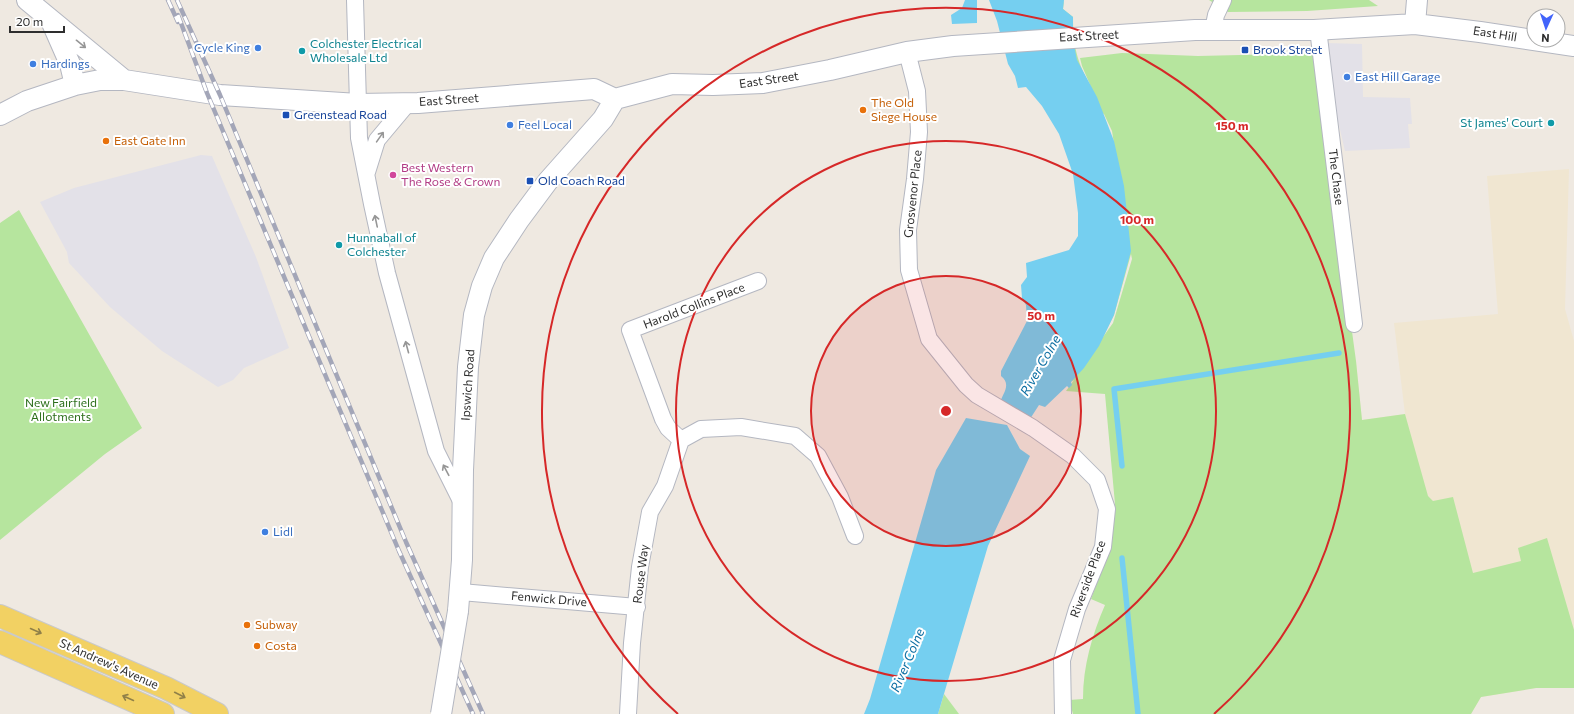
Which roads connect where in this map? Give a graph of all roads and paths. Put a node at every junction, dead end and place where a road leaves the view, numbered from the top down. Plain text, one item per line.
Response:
1 (27, 0) edge
2 (355, 0) edge
3 (1223, 0) edge
4 (1417, 0) edge
5 (51, 20) junction
6 (1415, 24) junction
7 (1318, 29) junction
8 (1213, 30) junction
9 (1574, 46) edge
10 (907, 52) junction
11 (124, 80) junction
12 (75, 85) junction
13 (615, 99) junction
14 (408, 103) junction
15 (358, 104) junction
16 (0, 115) edge
17 (367, 173) junction
18 (758, 281) dead end
19 (1354, 324) dead end
20 (681, 440) junction
21 (1052, 441) joint
22 (463, 505) junction
23 (855, 536) dead end
24 (461, 592) junction
25 (637, 607) junction
26 (0, 616) edge
27 (0, 642) edge
28 (163, 714) edge
29 (217, 714) edge
30 (441, 714) edge
31 (628, 714) edge
32 (1063, 714) edge

1 - 5 street
2 - 15 street
3 - 8 street
4 - 6 street
5 -> 11 street
5 - 12 street
6 - 7 street, East Street
6 - 9 street, East Hill
7 - 8 street, East Street
7 - 19 street, The Chase
8 - 10 street, East Street
10 - 13 street, East Street
10 - 21 street, Grosvenor Place
11 - 12 street, East Street
11 - 15 street, East Street
12 - 16 street, East Street
13 - 14 street, East Street
13 - 22 street, Ipswich Road
14 - 15 street, East Street
17 -> 14 street
15 - 17 street
22 -> 17 street
18 - 20 street, Harold Collins Place
20 - 23 street
20 - 25 street, Rouse Way
21 - 32 street, Riverside Place
22 - 24 street, Ipswich Road
24 - 25 street, Fenwick Drive
24 - 30 street, Ipswich Road, bridge
25 - 31 street, Rouse Way
26 -> 29 main road, St Andrew's Avenue
28 -> 27 main road, St Andrew's Avenue

